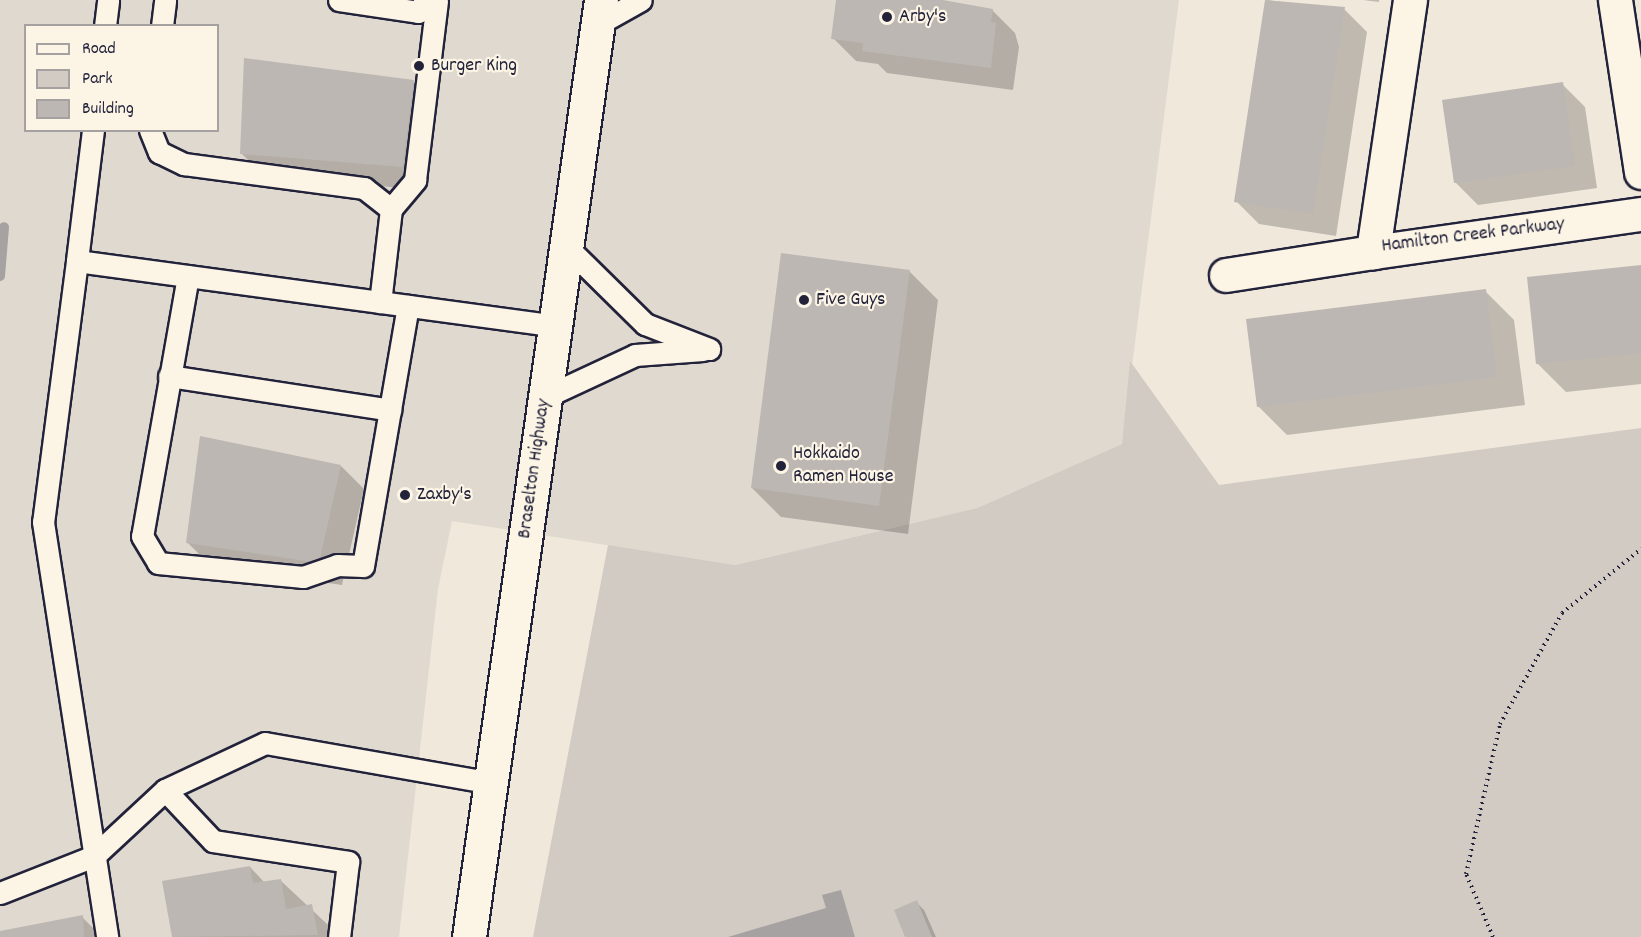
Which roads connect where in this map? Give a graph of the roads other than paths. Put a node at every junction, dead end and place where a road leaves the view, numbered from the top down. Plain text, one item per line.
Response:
1 (108, 0) edge
2 (165, 0) edge
3 (339, 0) edge
4 (426, 0) edge
5 (437, 0) edge
6 (642, 0) edge
7 (1410, 0) edge
8 (1615, 0) edge
9 (599, 12) edge
10 (105, 24) edge
11 (162, 24) edge
12 (93, 132) edge
13 (151, 132) edge
14 (1641, 172) edge
15 (391, 209) junction
16 (1641, 214) edge
17 (566, 246) junction
18 (1373, 252) junction
19 (77, 261) junction
20 (1226, 275) dead end
21 (188, 276) junction
22 (380, 302) junction
23 (408, 306) junction
24 (555, 326) junction
25 (169, 376) junction
26 (545, 398) junction
27 (390, 410) junction
28 (491, 783) junction
29 (165, 790) junction
30 (94, 856) junction
31 (0, 893) edge
32 (107, 937) edge
33 (339, 937) edge
34 (469, 937) edge

1 - 10 lane
2 - 11 lane
3 - 4 lane
5 - 15 lane
6 - 9 lane
7 - 18 main road, Hamilton Creek Parkway
8 - 14 main road
9 - 17 main road, Braselton Highway
12 - 19 lane
13 - 15 lane
15 - 22 lane
16 - 18 main road, Hamilton Creek Parkway
17 - 24 main road, Braselton Highway
17 - 26 lane
18 - 20 main road
19 - 21 lane
19 - 30 lane
21 - 22 lane
21 - 25 lane
22 - 23 lane
23 - 24 lane
23 - 27 lane
24 - 26 main road, Braselton Highway
25 - 27 lane
25 - 27 lane
26 - 28 main road, Braselton Highway
28 - 29 lane
28 - 34 main road, Braselton Highway
29 - 30 lane
29 - 33 lane
30 - 31 lane
30 - 32 lane

